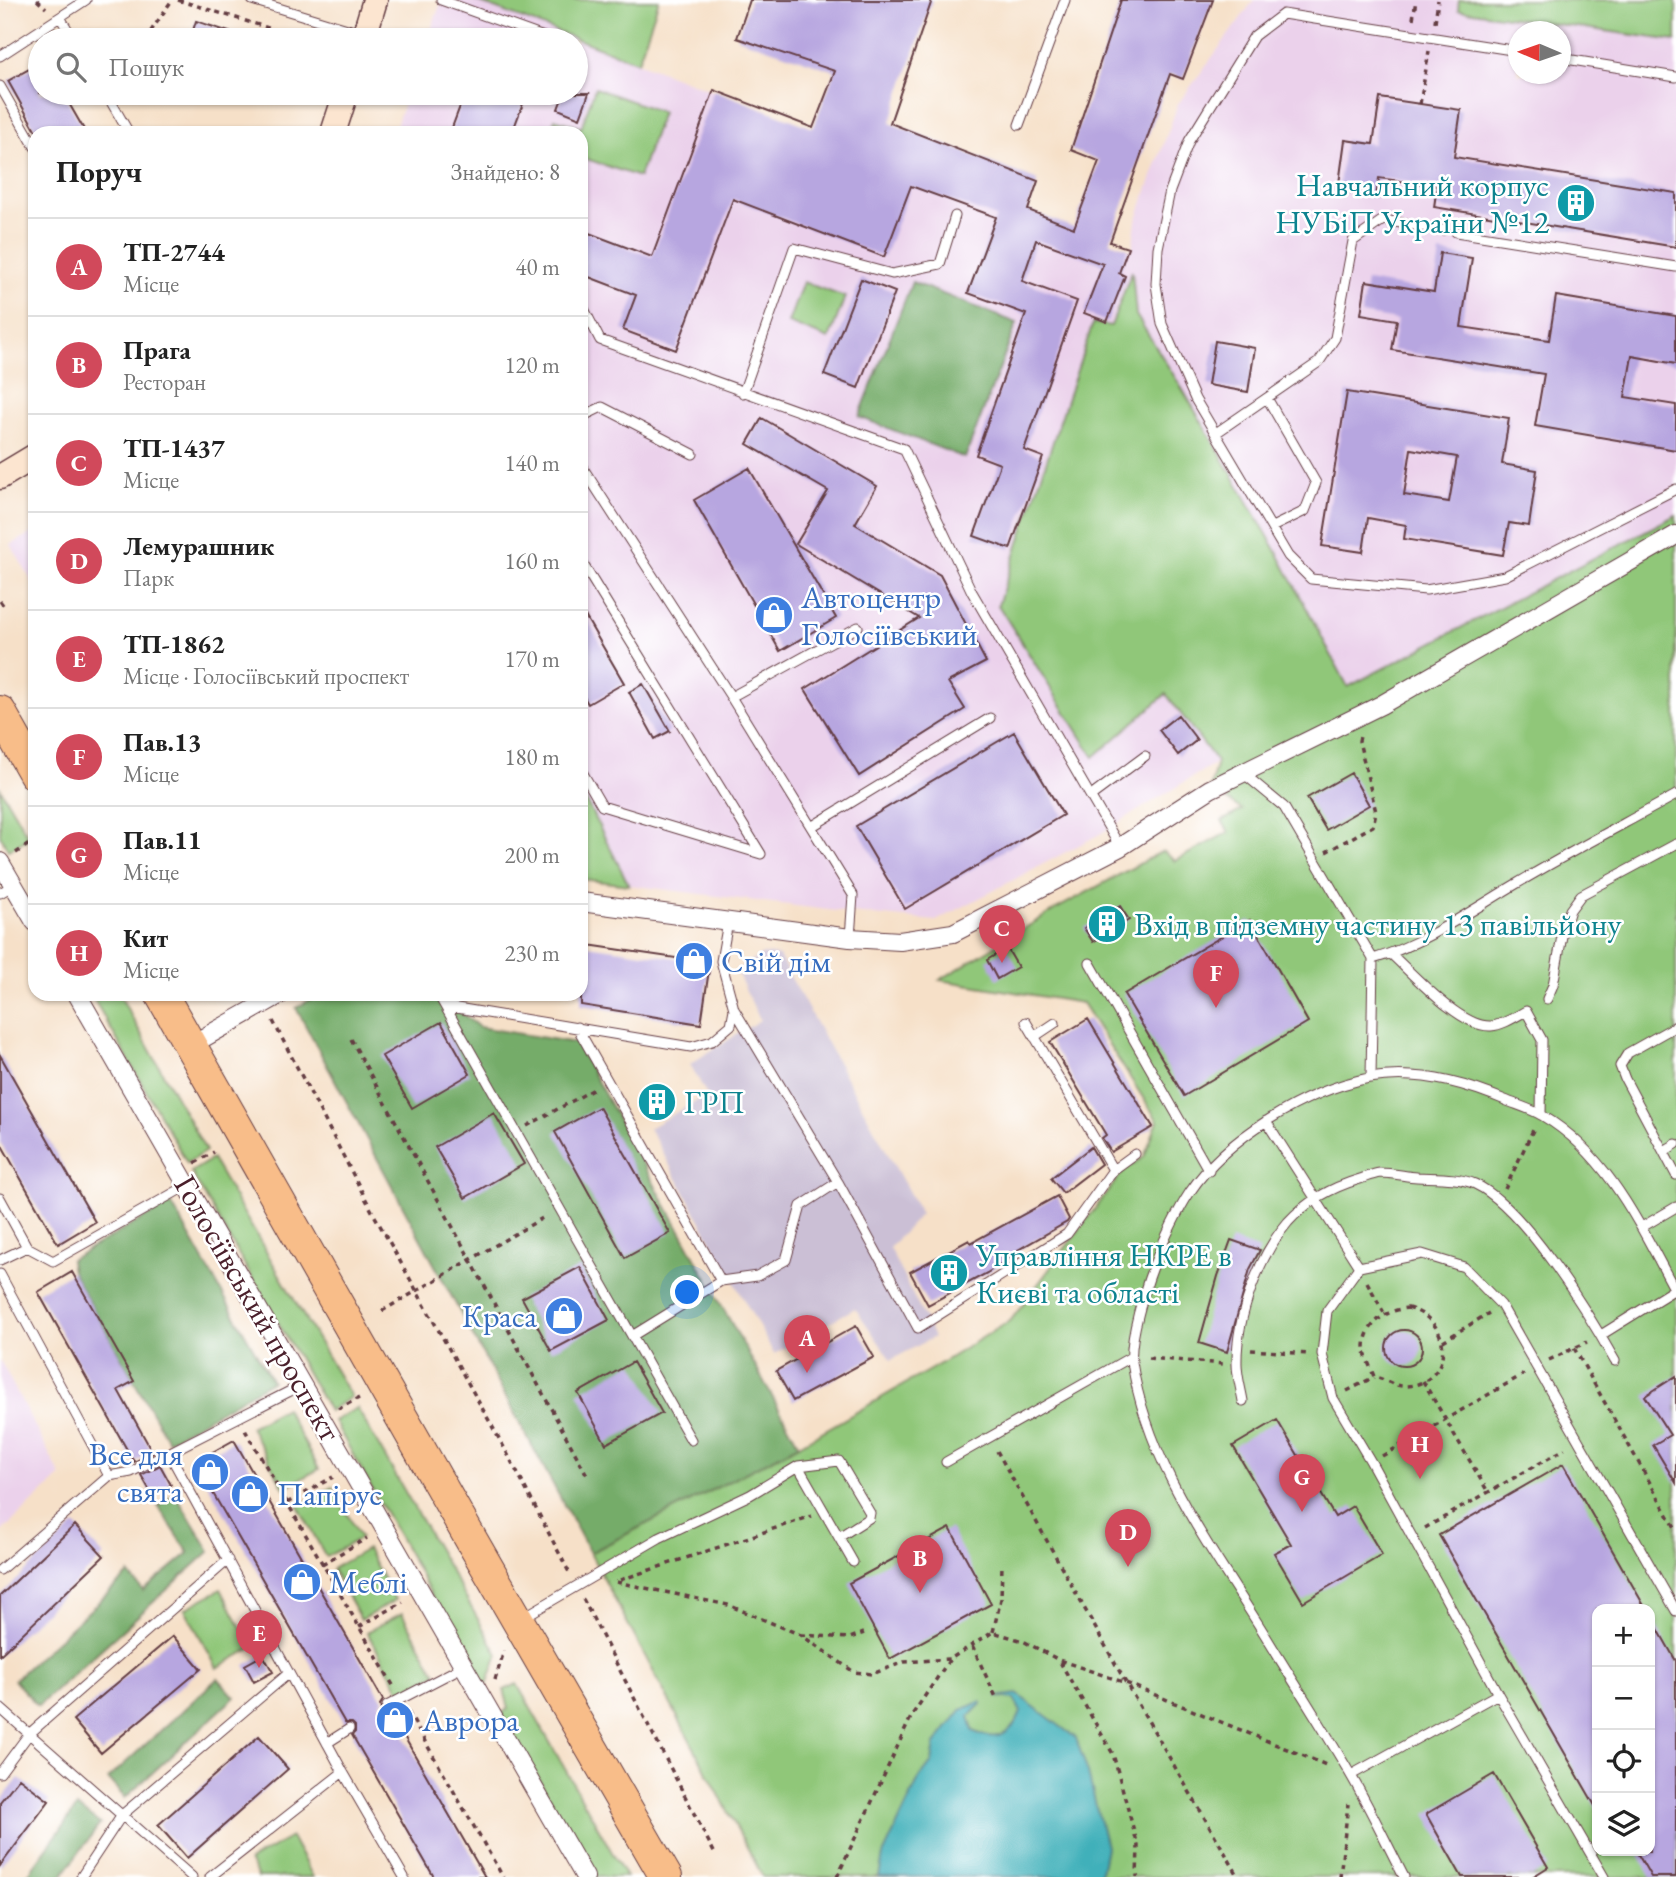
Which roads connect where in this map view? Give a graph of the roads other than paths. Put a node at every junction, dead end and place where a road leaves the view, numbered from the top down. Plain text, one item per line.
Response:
1 (86, 0) edge
2 (252, 0) edge
3 (375, 0) edge
4 (441, 0) edge
5 (1065, 0) edge
6 (60, 17) junction
7 (43, 28) edge
8 (67, 28) edge
9 (336, 28) edge
10 (366, 28) edge
11 (519, 28) edge
12 (28, 38) edge
13 (1508, 49) edge
14 (0, 56) edge
15 (1571, 60) edge
16 (1676, 77) edge
17 (0, 86) edge
18 (113, 105) edge
19 (342, 105) edge
20 (1018, 125) dead end
21 (125, 126) edge
22 (335, 126) edge
23 (28, 135) edge
24 (956, 216) dead end
25 (1443, 230) dead end
26 (1456, 232) dead end
27 (1676, 267) edge
28 (588, 317) edge
29 (743, 393) junction
30 (1267, 398) junction
31 (588, 414) edge
32 (1216, 433) junction
33 (693, 454) dead end
34 (28, 460) edge
35 (588, 476) edge
36 (0, 477) edge
37 (1676, 489) edge
38 (1272, 527) junction
39 (1676, 535) edge
40 (588, 572) edge
41 (858, 627) dead end
42 (731, 697) junction
43 (0, 712) edge
44 (990, 718) dead end
45 (1145, 756) dead end
46 (28, 762) edge
47 (1242, 773) junction
48 (588, 782) edge
49 (1676, 795) edge
50 (1091, 796) junction
51 (811, 827) junction
52 (1676, 844) edge
53 (1120, 847) junction
54 (0, 862) edge
55 (7, 889) edge
56 (588, 903) edge
57 (28, 914) edge
58 (728, 922) junction
59 (850, 938) junction
60 (1391, 954) junction
61 (1373, 959) junction
62 (1090, 963) dead end
63 (1547, 999) dead end
64 (81, 1001) edge
65 (166, 1001) edge
66 (269, 1001) edge
67 (442, 1001) edge
68 (445, 1006) junction
69 (734, 1009) junction
70 (1026, 1022) dead end
71 (1055, 1023) dead end
72 (577, 1027) junction
73 (1676, 1027) edge
74 (1034, 1037) junction
75 (191, 1045) junction
76 (1371, 1078) junction
77 (1541, 1115) junction
78 (1266, 1121) junction
79 (1676, 1144) edge
80 (1664, 1151) junction
81 (1136, 1154) dead end
82 (1113, 1170) junction
83 (1209, 1171) junction
84 (1676, 1175) edge
85 (838, 1182) junction
86 (188, 1185) junction
87 (0, 1198) edge
88 (1315, 1198) junction
89 (1676, 1207) edge
90 (1642, 1227) junction
91 (27, 1247) junction
92 (0, 1260) edge
93 (1359, 1267) junction
94 (0, 1274) edge
95 (721, 1281) junction
96 (1675, 1290) edge
97 (1601, 1335) junction
98 (632, 1336) junction
99 (1131, 1357) junction
100 (1615, 1361) dead end
101 (302, 1385) junction
102 (1242, 1401) dead end
103 (691, 1440) dead end
104 (169, 1453) junction
105 (946, 1462) dead end
106 (798, 1466) junction
107 (109, 1476) junction
108 (839, 1537) junction
109 (228, 1560) junction
110 (853, 1562) dead end
111 (0, 1570) edge
112 (1672, 1595) edge
113 (1676, 1611) edge
114 (517, 1620) junction
115 (464, 1665) junction
116 (289, 1673) junction
117 (1498, 1694) junction
118 (387, 1706) dead end
119 (0, 1708) edge
120 (349, 1729) dead end
121 (29, 1734) junction
122 (327, 1743) junction
123 (344, 1772) junction
124 (0, 1773) edge
125 (1351, 1775) junction
126 (122, 1815) junction
127 (81, 1877) edge
128 (192, 1877) edge
129 (210, 1877) edge
130 (404, 1877) edge
131 (585, 1877) edge
132 (666, 1877) edge
133 (1404, 1877) edge
134 (1604, 1877) edge

1 - 6 lane
2 - 9 lane
3 - 10 street
4 - 11 lane
5 - 20 lane
6 - 7 lane
6 - 8 lane
12 - 14 lane
13 - 32 lane
15 - 16 lane
17 - 23 lane
18 - 21 lane
19 - 22 street
24 - 29 lane
25 - 30 lane
26 - 27 lane
28 - 29 lane
29 - 50 lane
30 - 32 lane
30 - 38 lane
31 - 33 lane
32 - 38 lane
34 - 36 street
35 - 42 lane
37 - 38 lane
39 - 47 street
40 - 48 lane
41 - 42 lane
42 - 51 lane
43 - 46 highway
44 - 51 lane
45 - 50 lane
47 - 53 street
47 - 61 lane
49 - 60 lane
50 - 53 lane
51 - 59 lane
52 - 63 lane
53 - 59 street
54 - 55 street
55 - 57 street
56 - 58 street
58 - 59 street
58 - 69 lane
60 - 61 lane
60 - 77 lane
61 - 76 lane
62 - 83 lane
64 - 86 street, Голосіївський проспект
65 - 75 highway
66 - 75 street
67 - 68 lane
68 - 72 lane
68 - 98 lane
69 - 72 lane
69 - 85 lane
70 - 74 lane
71 - 74 lane
72 - 95 lane
73 - 80 lane
74 - 82 lane
75 - 114 highway
76 - 77 lane
76 - 78 lane
77 - 90 lane
78 - 83 lane
78 - 88 lane
79 - 80 lane
80 - 84 lane
81 - 82 lane
82 - 85 lane
83 - 99 lane
85 - 95 lane
86 - 91 lane
86 - 101 street, Голосіївський проспект
87 - 91 lane
88 - 93 lane
88 - 97 lane
88 - 102 lane
89 - 90 lane
90 - 96 lane
91 - 92 lane
93 - 112 lane
93 - 117 lane
94 - 107 lane
95 - 98 lane
96 - 97 lane
97 - 100 lane
98 - 103 lane
99 - 105 lane
99 - 125 lane
101 - 104 lane
101 - 115 street, Голосіївський проспект
104 - 107 lane
104 - 109 lane
106 - 108 lane
106 - 108 lane
106 - 114 lane
107 - 111 lane
108 - 110 lane
109 - 116 lane
109 - 121 lane
112 - 113 lane
114 - 132 highway
115 - 118 lane
115 - 131 street, Голосіївський проспект
116 - 122 lane
116 - 126 lane
117 - 125 lane
117 - 134 lane
119 - 121 lane
120 - 122 lane
121 - 124 lane
121 - 126 lane
122 - 123 lane
123 - 129 lane
123 - 130 lane
125 - 133 lane
126 - 127 lane
126 - 128 lane

